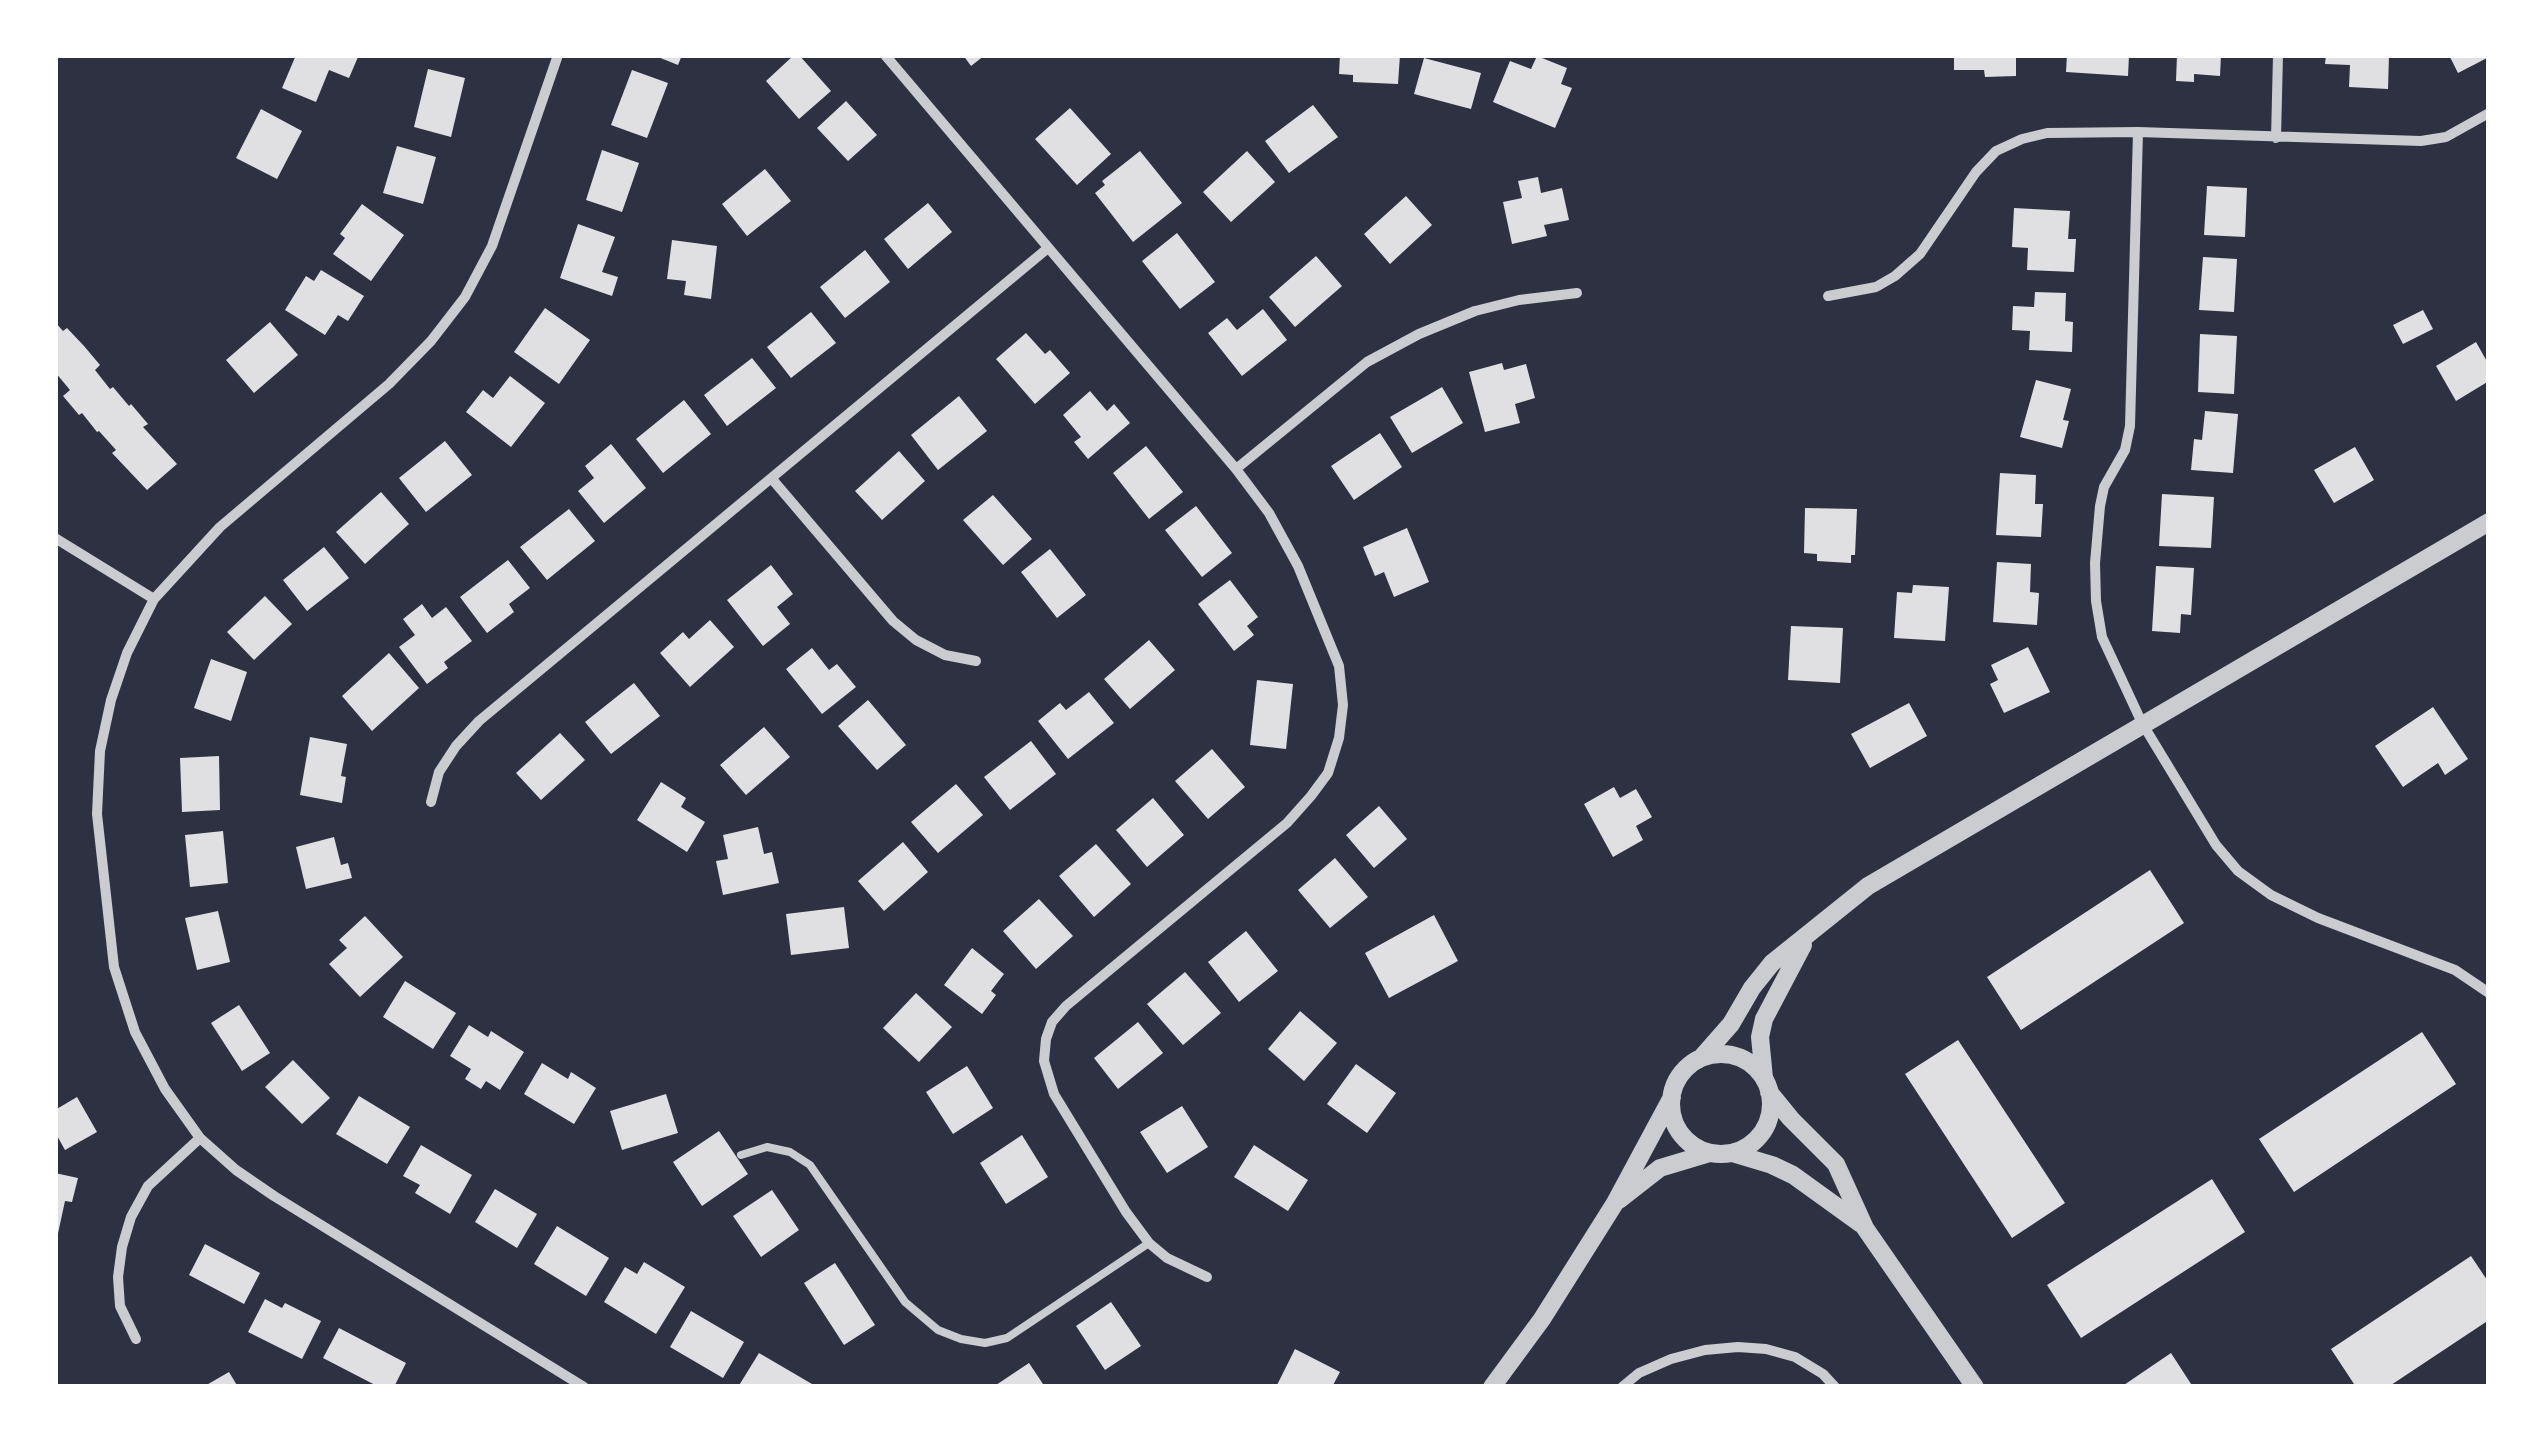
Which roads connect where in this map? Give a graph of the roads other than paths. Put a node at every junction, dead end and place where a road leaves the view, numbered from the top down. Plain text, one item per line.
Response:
1 (558, 55) edge
2 (885, 55) edge
3 (2278, 55) edge
4 (2489, 113) edge
5 (2138, 132) junction
6 (2276, 138) junction
7 (1048, 248) junction
8 (1577, 293) dead end
9 (1828, 296) dead end
10 (1236, 469) junction
11 (772, 479) junction
12 (2489, 522) edge
13 (55, 538) edge
14 (154, 599) junction
15 (976, 661) dead end
16 (2142, 723) junction
17 (431, 802) dead end
18 (1808, 936) junction
19 (2489, 993) edge
20 (1702, 1057) junction
21 (1767, 1085) junction
22 (1672, 1097) junction
23 (200, 1138) junction
24 (1722, 1153) junction
25 (742, 1155) dead end
26 (1614, 1203) junction
27 (1865, 1228) junction
28 (1149, 1243) junction
29 (1207, 1277) dead end
30 (136, 1339) dead end
31 (584, 1387) edge
32 (1492, 1387) edge
33 (1622, 1387) edge
34 (1835, 1387) edge
35 (1975, 1387) edge

1 - 14 street
2 - 7 street
3 - 6 street
4 - 6 street
5 - 6 street
5 - 9 street
5 - 16 street
7 - 10 street
7 - 11 street
8 - 10 street
10 - 28 street
11 - 15 street
11 - 17 street
12 - 16 street
13 - 14 street
14 - 23 street
16 - 18 street
16 - 19 street
18 - 20 street
18 - 21 street
20 - 21 street
20 - 22 street
21 - 24 street
21 - 27 street
22 - 24 street
22 - 26 street
23 - 30 street
23 - 31 street
24 - 26 street
24 - 27 street
25 - 28 lane
26 - 32 street
27 - 35 street
28 - 29 street
33 - 34 street

